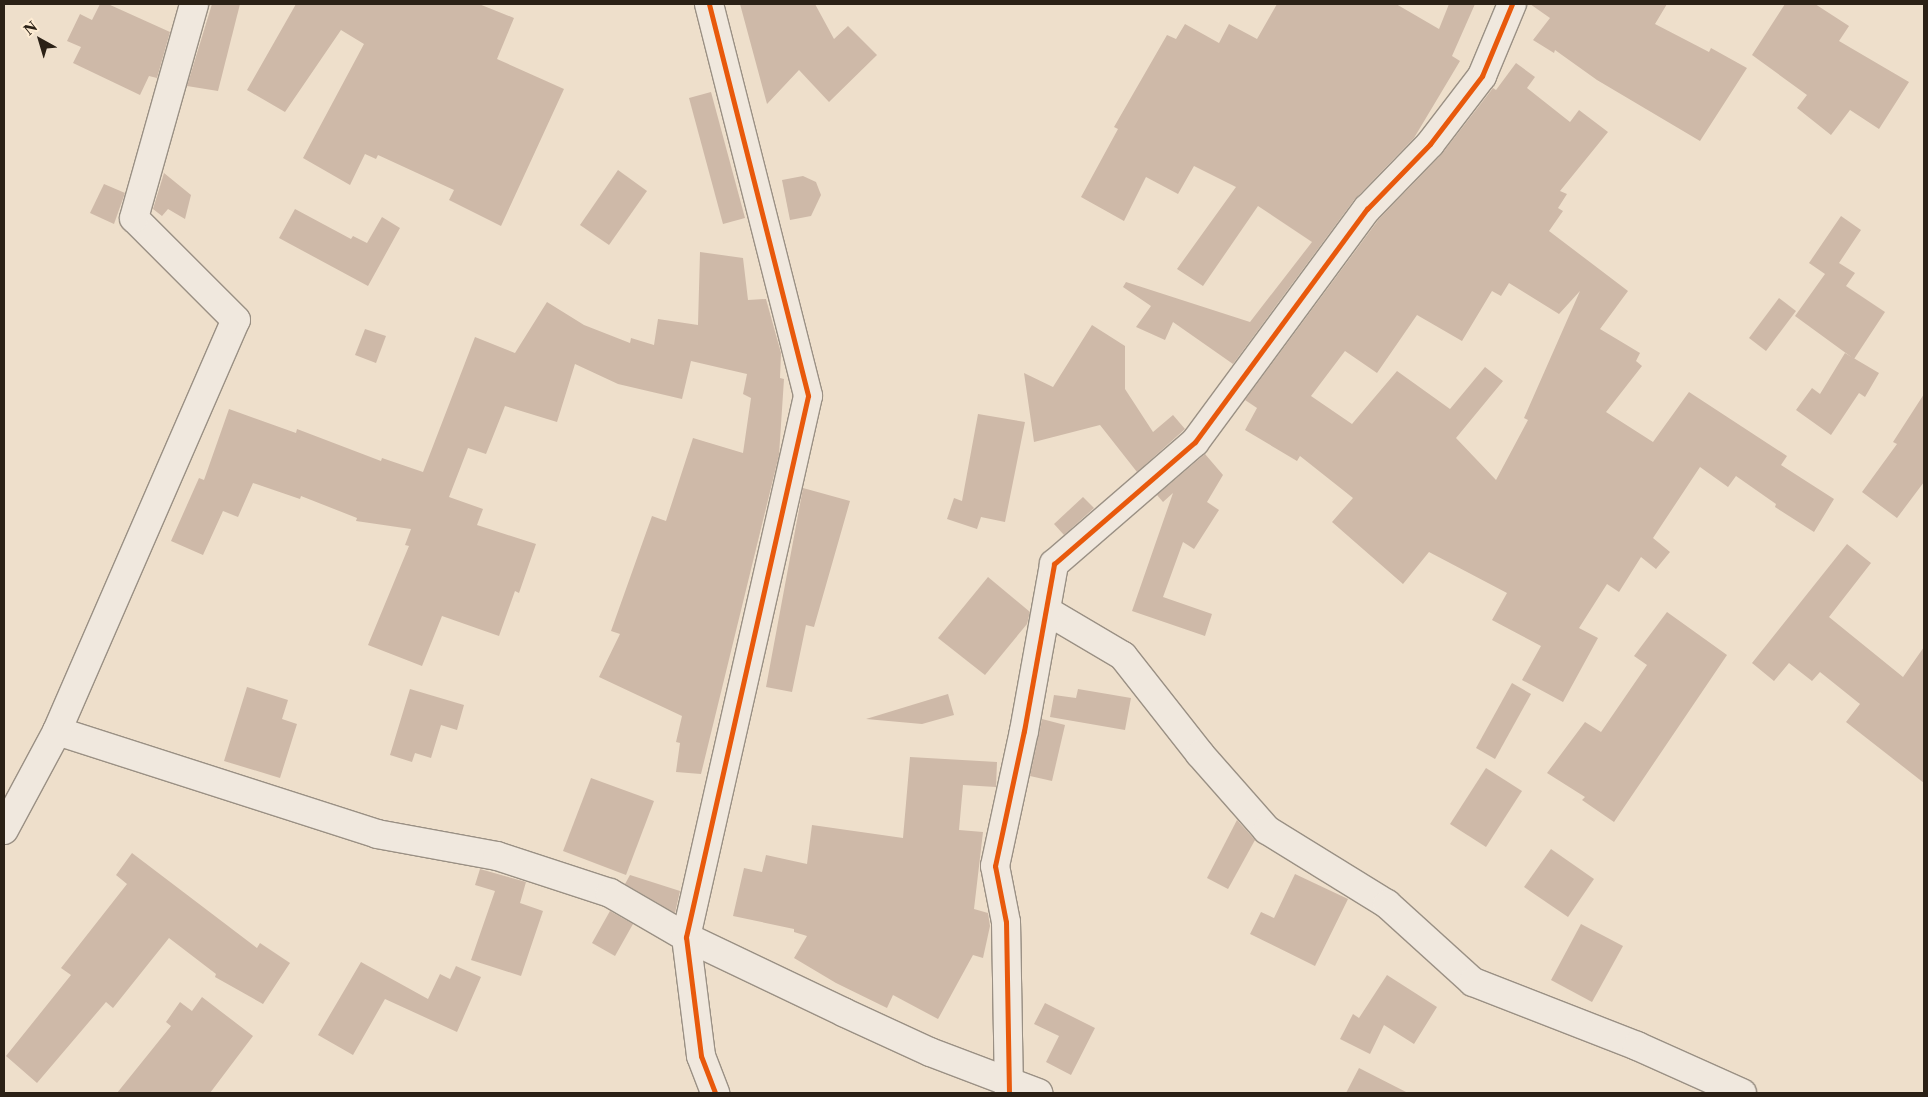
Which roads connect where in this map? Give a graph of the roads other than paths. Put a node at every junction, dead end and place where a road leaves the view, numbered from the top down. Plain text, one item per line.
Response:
1 (194, 4) edge
2 (709, 4) edge
3 (1512, 4) edge
4 (1047, 611) junction
5 (57, 730) junction
6 (4, 830) edge
7 (686, 936) junction
8 (1009, 1086) edge
9 (715, 1093) edge
10 (1038, 1093) edge
11 (1742, 1093) edge

1 - 5 street
2 - 7 street
3 - 4 street
4 - 8 street
4 - 11 street
5 - 6 street
5 - 7 street
7 - 8 street
7 - 9 street
8 - 10 street

